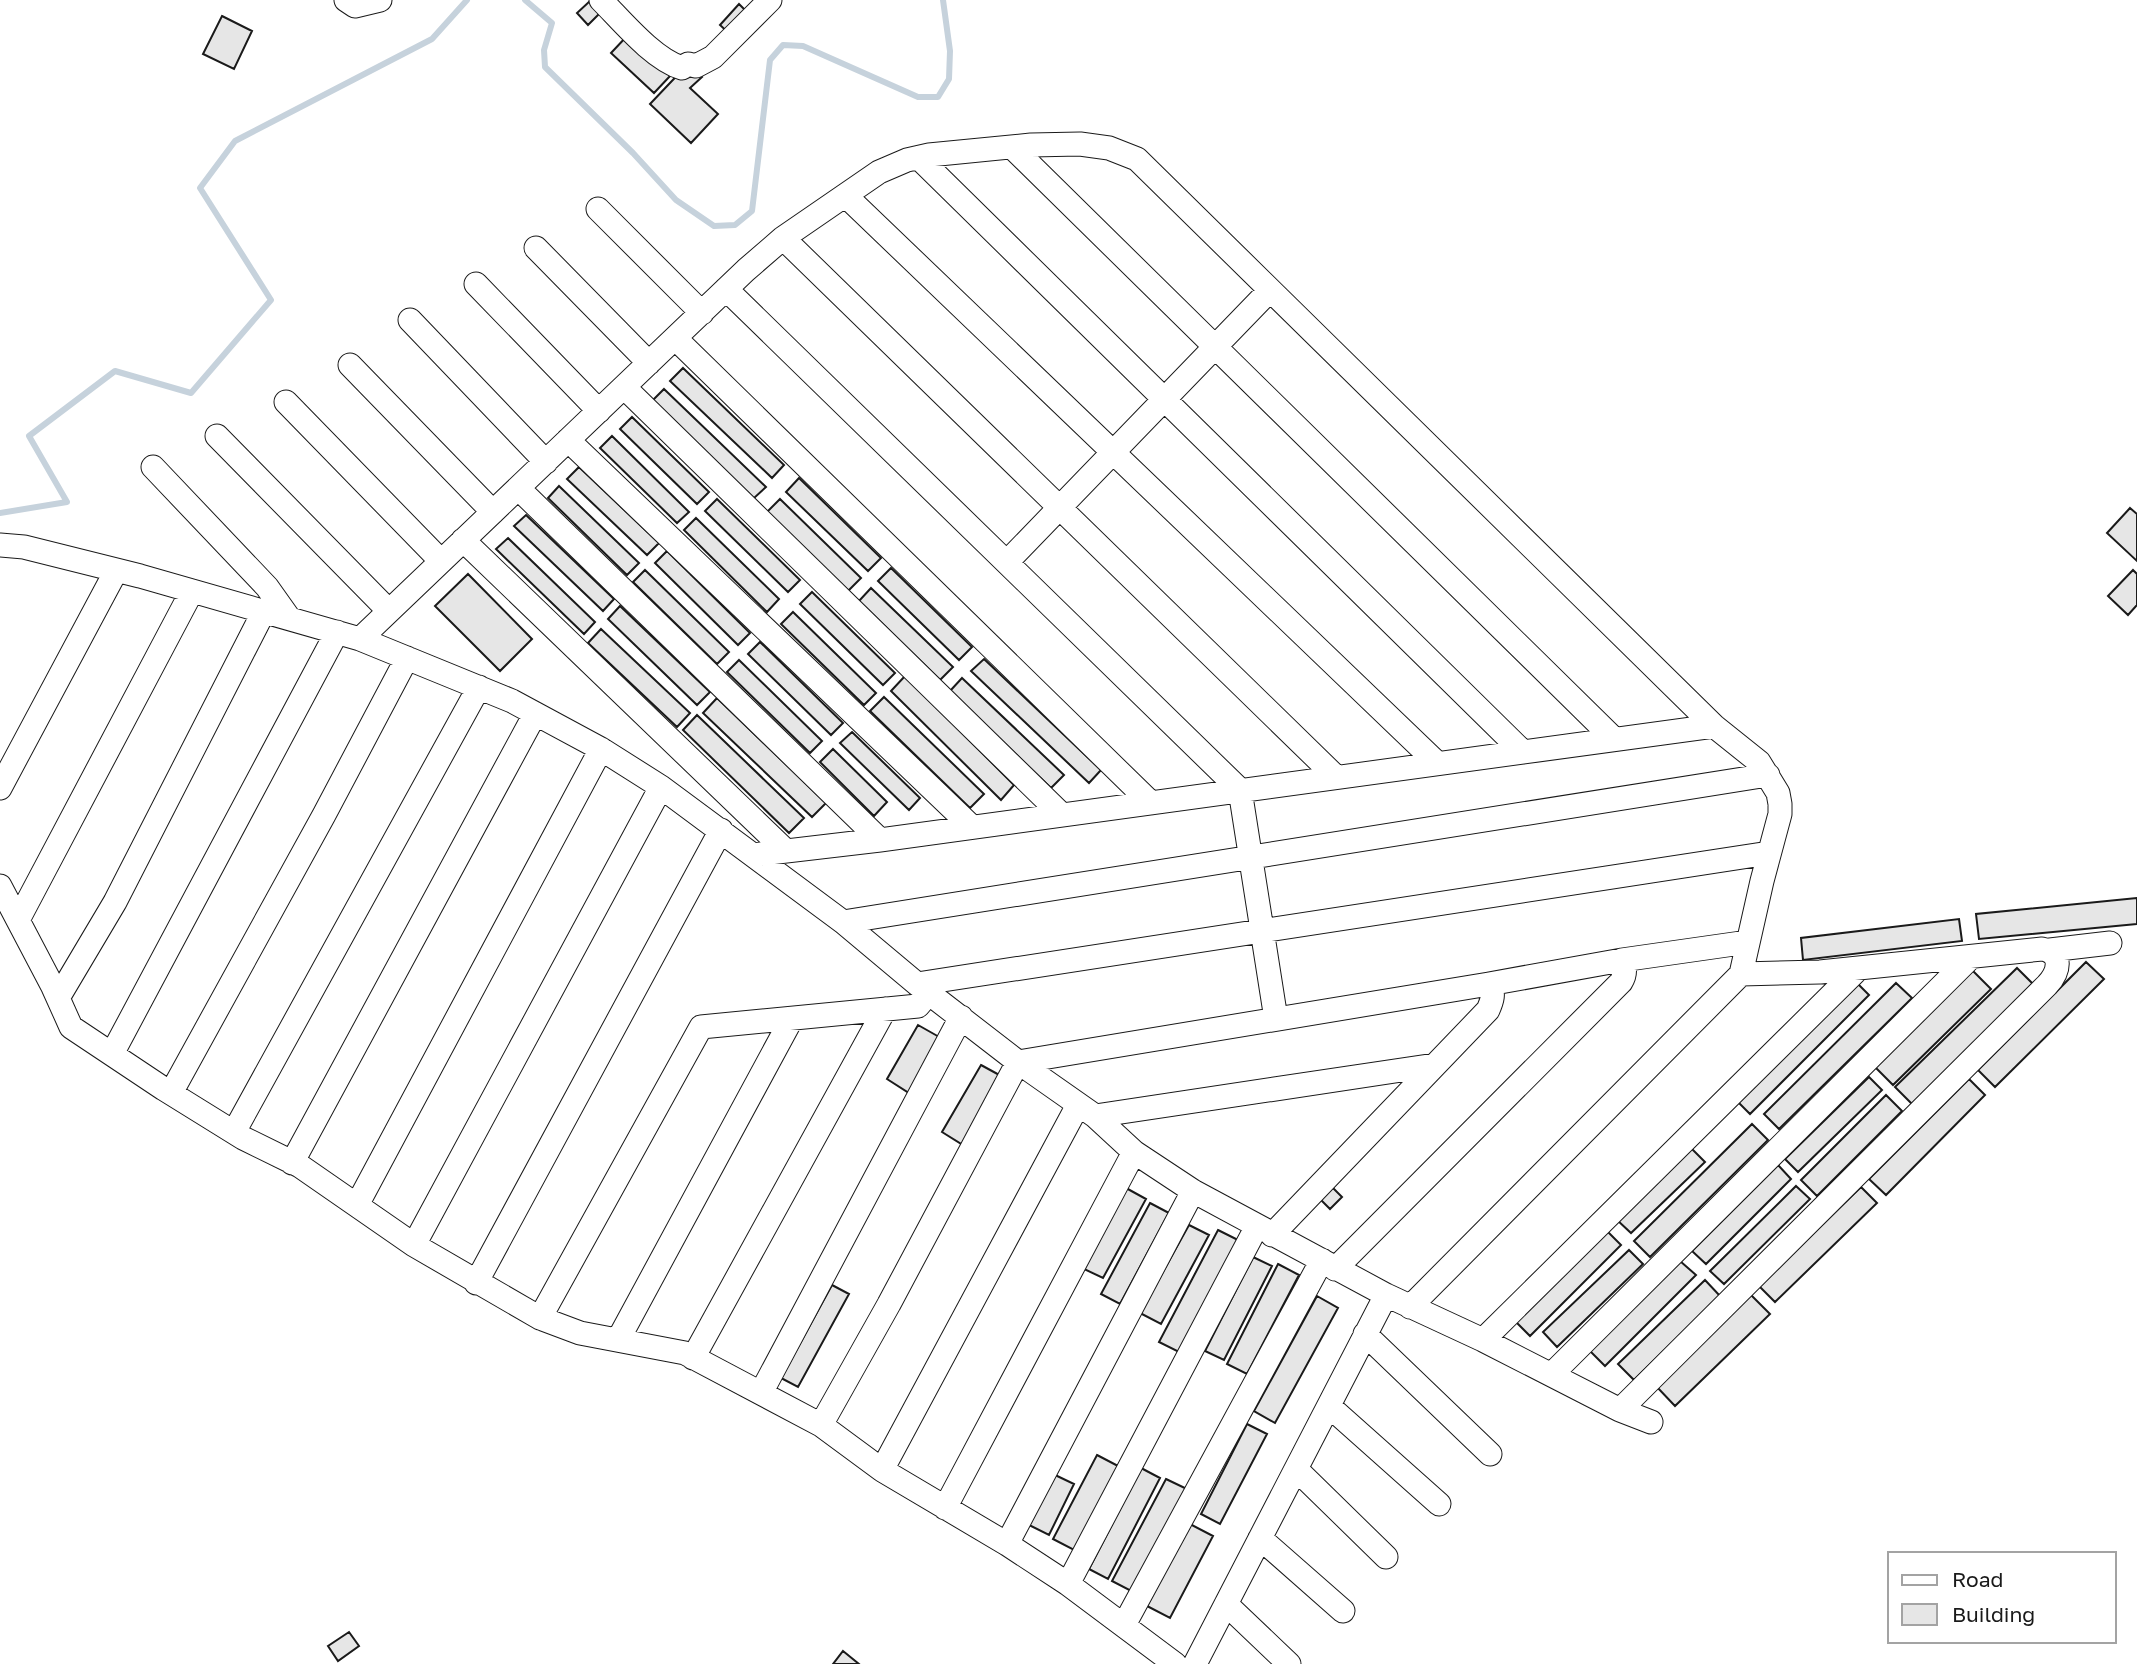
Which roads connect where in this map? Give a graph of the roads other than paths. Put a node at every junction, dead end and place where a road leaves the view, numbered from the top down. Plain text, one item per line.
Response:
1 (346, 0) edge
2 (380, 0) edge
3 (601, 0) edge
4 (770, 0) edge
5 (1012, 147) junction
6 (919, 158) junction
7 (846, 195) junction
8 (598, 209) dead end
9 (783, 238) junction
10 (536, 248) dead end
11 (475, 284) dead end
12 (726, 289) junction
13 (1270, 290) junction
14 (702, 313) junction
15 (410, 320) dead end
16 (675, 338) junction
17 (1215, 347) junction
18 (649, 363) junction
19 (350, 365) dead end
20 (624, 387) junction
21 (1164, 400) junction
22 (286, 402) dead end
23 (599, 411) junction
24 (217, 436) dead end
25 (568, 440) junction
26 (1113, 452) junction
27 (546, 462) junction
28 (153, 467) dead end
29 (518, 488) junction
30 (1060, 508) junction
31 (493, 512) junction
32 (463, 540) junction
33 (0, 545) edge
34 (441, 561) junction
35 (1007, 562) junction
36 (116, 571) junction
37 (192, 591) junction
38 (264, 611) junction
39 (389, 611) junction
40 (289, 618) junction
41 (337, 632) junction
42 (360, 639) junction
43 (407, 658) junction
44 (479, 687) junction
45 (535, 714) junction
46 (1714, 726) junction
47 (1613, 738) junction
48 (601, 749) junction
49 (1522, 751) junction
50 (1437, 763) junction
51 (1768, 775) junction
52 (1336, 776) junction
53 (661, 787) junction
54 (0, 788) edge
55 (1240, 790) junction
56 (1151, 803) junction
57 (1062, 815) junction
58 (972, 827) junction
59 (721, 830) junction
60 (880, 840) junction
61 (785, 850) junction
62 (1769, 853) junction
63 (753, 855) junction
64 (1250, 858) junction
65 (0, 887) edge
66 (18, 920) junction
67 (844, 922) junction
68 (1262, 931) junction
69 (1748, 942) junction
70 (2110, 943) dead end
71 (2050, 950) junction
72 (1971, 957) junction
73 (1622, 960) junction
74 (1858, 969) junction
75 (1741, 974) junction
76 (1489, 985) junction
77 (923, 988) junction
78 (58, 998) junction
79 (885, 1009) junction
80 (961, 1017) junction
81 (1276, 1019) junction
82 (791, 1020) junction
83 (112, 1054) junction
84 (1018, 1062) junction
85 (1434, 1065) junction
86 (171, 1093) junction
87 (1087, 1110) junction
88 (234, 1132) junction
89 (1134, 1152) junction
90 (292, 1163) junction
91 (1193, 1191) junction
92 (357, 1205) junction
93 (1264, 1231) junction
94 (414, 1245) junction
95 (1329, 1264) junction
96 (476, 1283) junction
97 (1386, 1295) junction
98 (1409, 1307) junction
99 (540, 1318) junction
100 (1365, 1334) junction
101 (618, 1340) junction
102 (1483, 1340) junction
103 (693, 1358) junction
104 (1552, 1374) junction
105 (761, 1393) junction
106 (1329, 1406) junction
107 (1620, 1409) junction
108 (1651, 1422) dead end
109 (821, 1425) junction
110 (1490, 1454) dead end
111 (1296, 1469) junction
112 (882, 1470) junction
113 (1439, 1504) dead end
114 (945, 1508) junction
115 (1260, 1538) junction
116 (1007, 1544) junction
117 (1387, 1557) dead end
118 (1068, 1584) junction
119 (1226, 1604) junction
120 (1343, 1611) dead end
121 (1124, 1625) junction
122 (1175, 1664) edge
123 (1195, 1664) edge
124 (1289, 1664) edge

1 - 2 street
3 - 4 street
5 - 6 street
5 - 13 street
5 - 17 street
6 - 7 street
6 - 21 street
7 - 9 street
7 - 26 street
8 - 14 street
9 - 12 street
9 - 30 street
10 - 18 street
11 - 23 street
12 - 14 street
12 - 35 street
13 - 17 street
13 - 46 street
14 - 16 street
15 - 27 street
16 - 18 street
16 - 56 street
17 - 21 street
17 - 47 street
18 - 20 street
19 - 31 street
20 - 23 street
20 - 57 street
21 - 26 street
21 - 49 street
22 - 34 street
23 - 25 street
24 - 39 street
25 - 27 street
25 - 58 street
26 - 30 street
26 - 50 street
27 - 29 street
28 - 40 street
29 - 31 street
29 - 60 street
30 - 35 street
30 - 52 street
31 - 32 street
32 - 34 street
32 - 61 street
33 - 36 street
34 - 39 street
35 - 55 street
36 - 37 street
36 - 54 street
37 - 38 street
37 - 66 street
38 - 40 street
38 - 78 street
39 - 42 street
40 - 41 street
41 - 42 street
41 - 83 street
42 - 43 street
43 - 44 street
43 - 86 street
44 - 45 street
44 - 88 street
45 - 48 street
45 - 90 street
46 - 47 street
46 - 51 street
47 - 49 street
48 - 53 street
48 - 92 street
49 - 50 street
50 - 52 street
51 - 62 street
51 - 64 street
52 - 55 street
53 - 59 street
53 - 94 street
55 - 56 street
55 - 64 street
56 - 57 street
57 - 58 street
58 - 60 street
59 - 63 street
59 - 96 street
60 - 61 street
61 - 63 street
62 - 68 street
62 - 69 street
63 - 67 street
64 - 67 street
64 - 68 street
65 - 66 street
66 - 78 street
67 - 77 street
68 - 77 street
68 - 81 street
69 - 73 street
69 - 75 street
70 - 71 street
71 - 72 street
71 - 107 street
72 - 74 street
72 - 104 street
73 - 76 street
73 - 95 street
74 - 75 street
74 - 102 street
75 - 98 street
76 - 81 street
76 - 85 street
77 - 79 street
77 - 80 street
78 - 83 street
79 - 82 street
79 - 103 street
80 - 84 street
80 - 105 street
81 - 84 street
82 - 99 street
82 - 101 street
83 - 86 street
84 - 87 street
84 - 109 street
85 - 87 street
85 - 93 street
86 - 88 street
87 - 89 street
87 - 112 street
88 - 90 street
89 - 91 street
89 - 114 street
90 - 92 street
91 - 93 street
91 - 116 street
92 - 94 street
93 - 95 street
93 - 118 street
94 - 96 street
95 - 97 street
95 - 121 street
96 - 99 street
97 - 98 street
97 - 100 street
98 - 102 street
99 - 101 street
100 - 106 street
100 - 110 street
101 - 103 street
102 - 104 street
103 - 105 street
104 - 107 street
105 - 109 street
106 - 111 street
106 - 113 street
107 - 108 street
109 - 112 street
111 - 115 street
111 - 117 street
112 - 114 street
114 - 116 street
115 - 119 street
115 - 120 street
116 - 118 street
118 - 121 street
119 - 123 street
119 - 124 street
121 - 122 street

